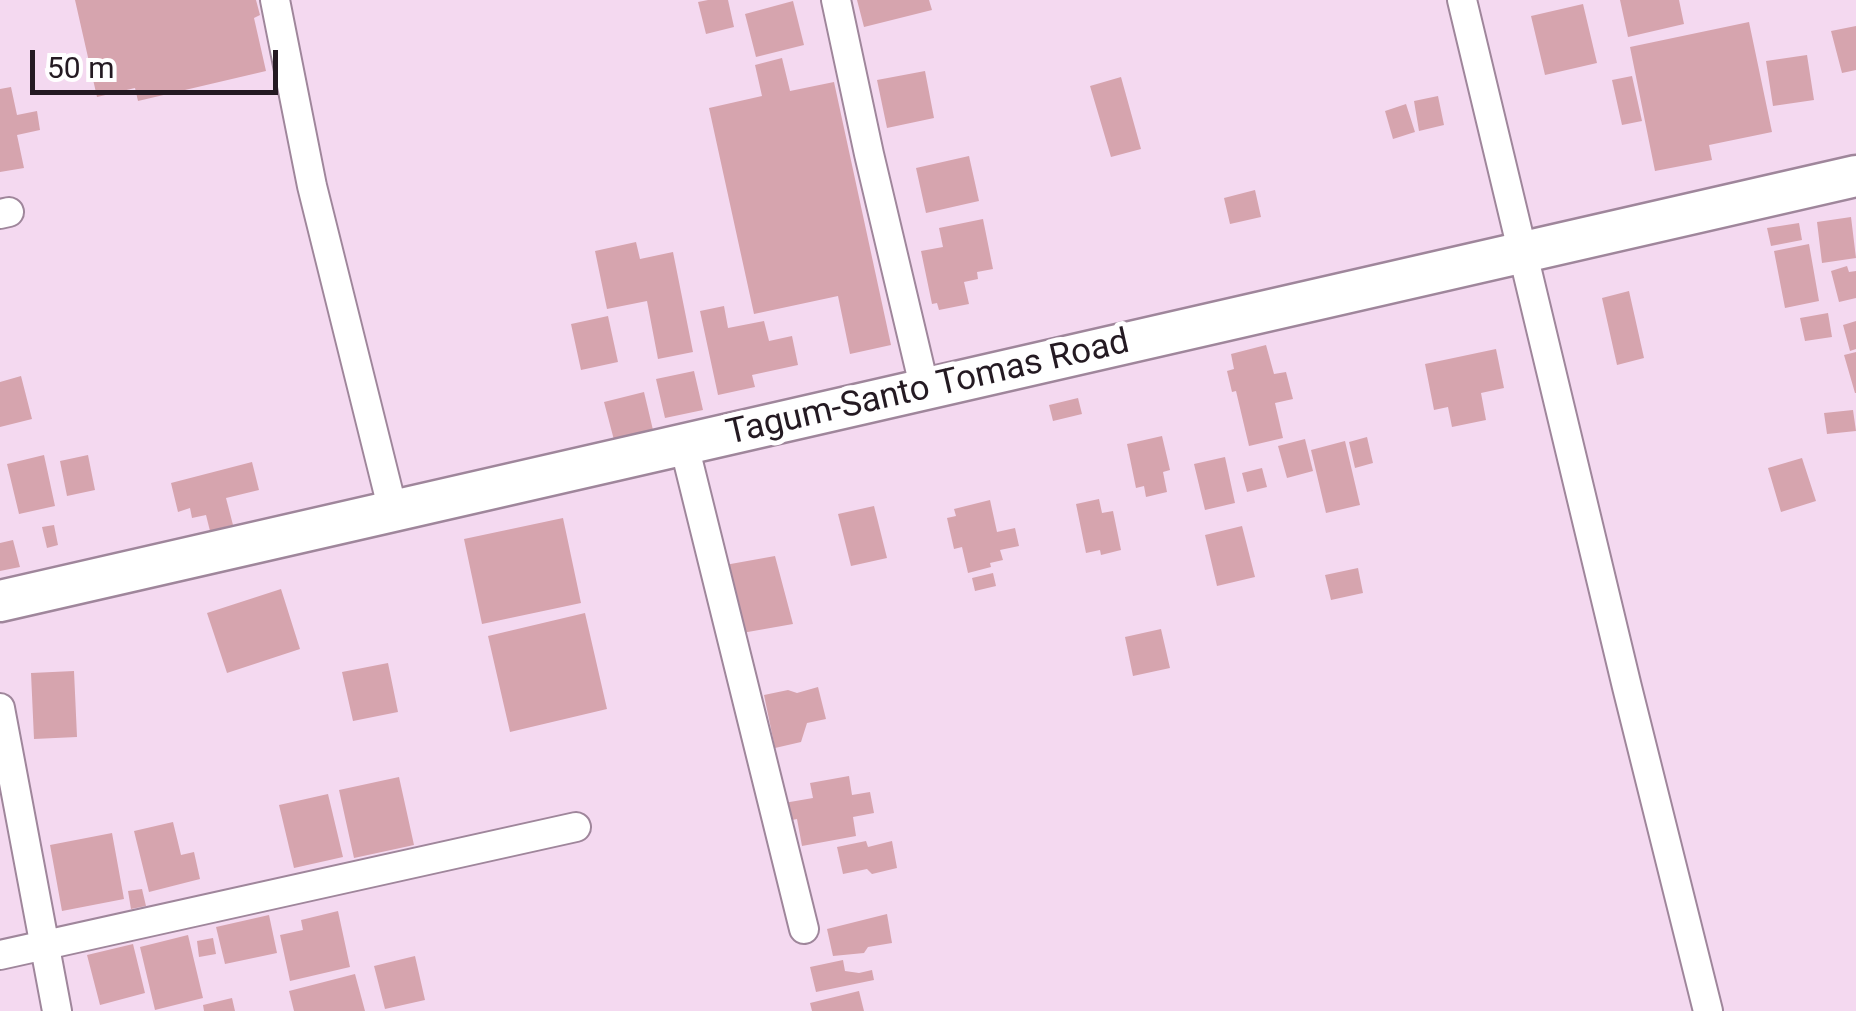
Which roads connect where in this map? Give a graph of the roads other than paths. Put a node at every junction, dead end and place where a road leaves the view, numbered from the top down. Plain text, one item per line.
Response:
1 (275, 0) edge
2 (836, 0) edge
3 (1462, 0) edge
4 (1856, 176) edge
5 (1523, 254) junction
6 (925, 390) junction
7 (684, 445) junction
8 (393, 511) junction
9 (0, 601) edge
10 (0, 708) edge
11 (576, 828) dead end
12 (804, 929) dead end
13 (46, 946) junction
14 (0, 956) edge
15 (57, 1011) edge
16 (1708, 1011) edge

1 - 8 street
2 - 6 street
3 - 5 street
4 - 5 main road, Tagum-Santo Tomas Road
5 - 6 main road, Tagum-Santo Tomas Road
5 - 16 street
6 - 7 main road, Tagum-Santo Tomas Road
7 - 8 main road, Tagum-Santo Tomas Road
7 - 12 street
8 - 9 main road, Tagum-Santo Tomas Road
10 - 13 street
11 - 13 street
13 - 14 street
13 - 15 street

